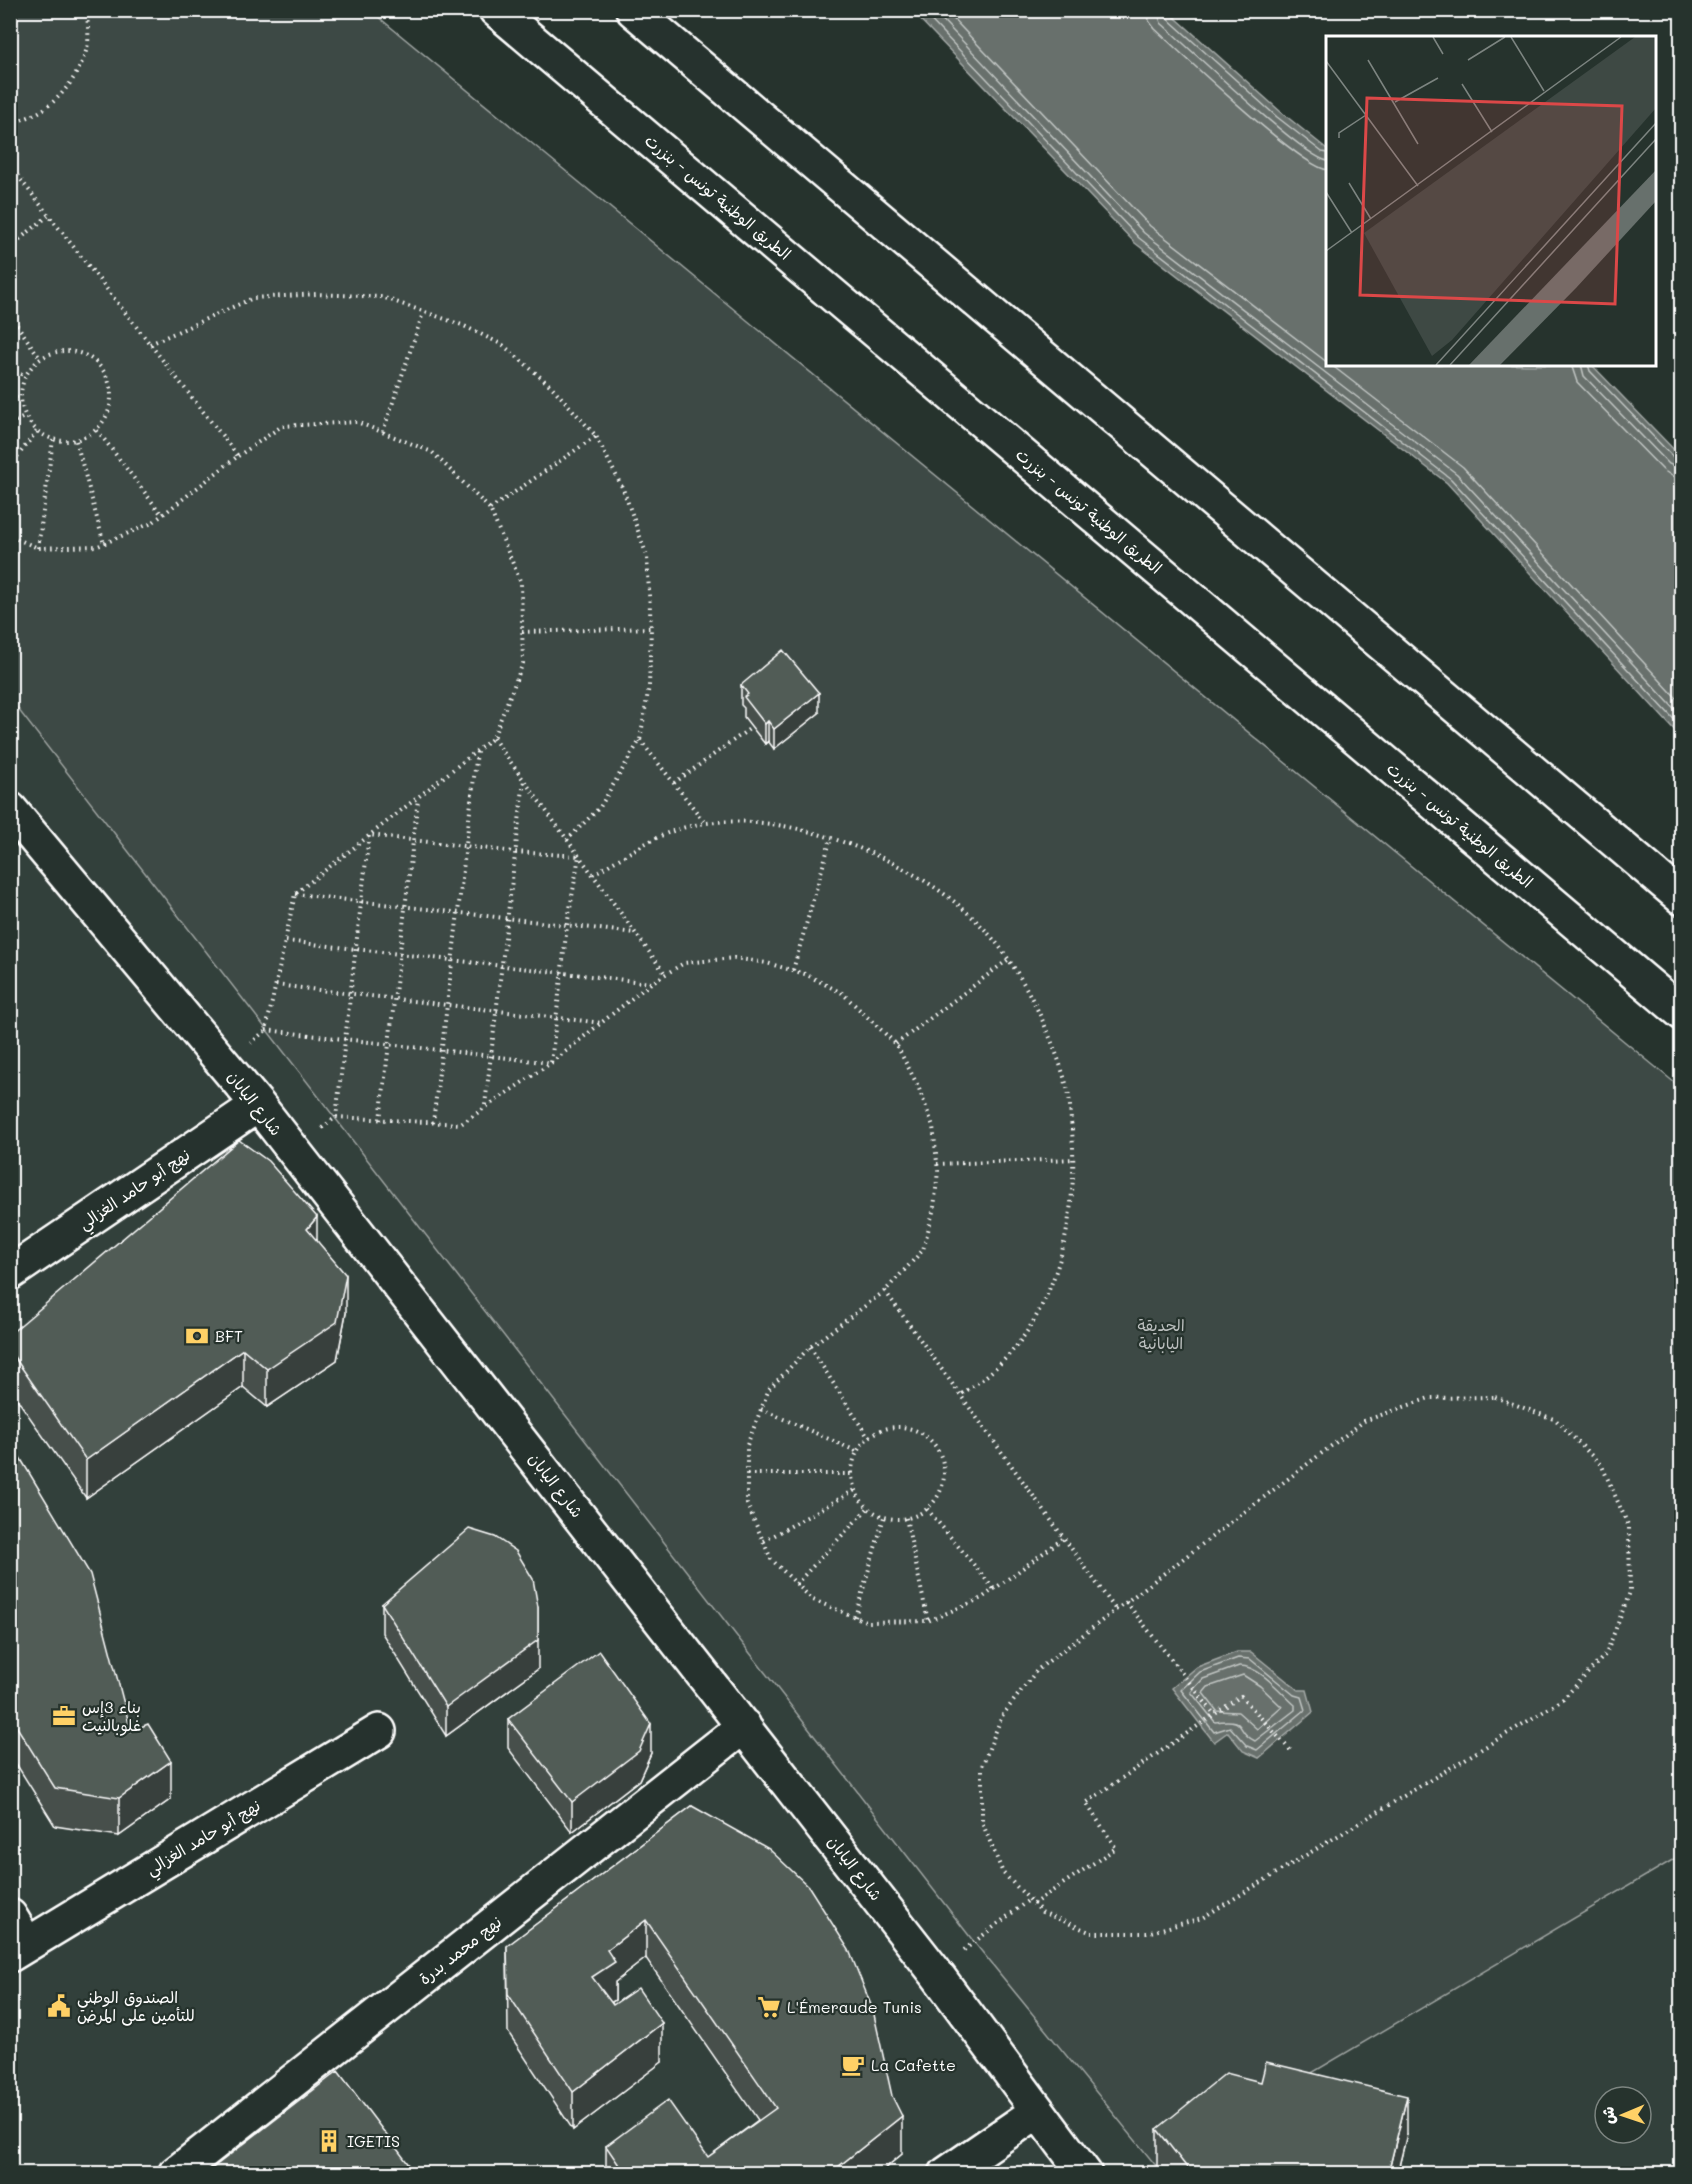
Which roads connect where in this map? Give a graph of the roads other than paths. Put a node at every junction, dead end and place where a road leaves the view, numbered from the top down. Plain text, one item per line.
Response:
1 (496, 10) edge
2 (633, 10) edge
3 (10, 809) edge
4 (1682, 898) edge
5 (1682, 1013) edge
6 (258, 1106) junction
7 (10, 1273) edge
8 (744, 1726) junction
9 (379, 1731) dead end
10 (10, 1916) edge
11 (19, 1949) edge
12 (1038, 2110) junction
13 (175, 2174) edge
14 (946, 2174) edge
15 (1085, 2174) edge

1 - 5 main road, الطريق الوطنية تونس - بنزرت
2 - 4 main road
3 - 6 main road, شارع اليابان
6 - 7 main road, نهج أبو حامد الغزالي
6 - 8 main road, شارع اليابان
8 - 12 main road, شارع اليابان
8 - 13 main road, نهج محمد بدرة
9 - 11 main road, نهج أبو حامد الغزالي
10 - 11 main road, نهج أبو حامد الغزالي
12 - 14 main road
12 - 15 main road, شارع اليابان

